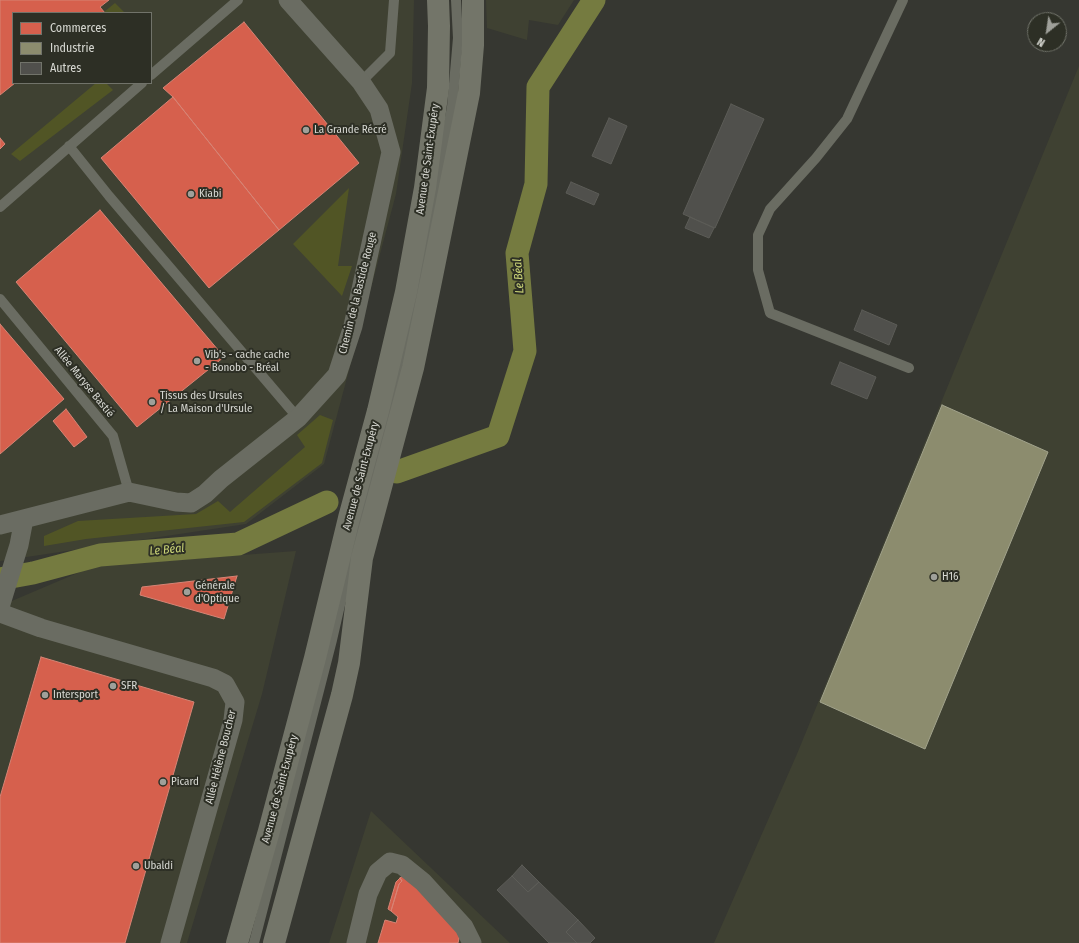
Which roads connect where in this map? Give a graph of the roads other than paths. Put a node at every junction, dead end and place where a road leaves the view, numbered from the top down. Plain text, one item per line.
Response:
1 (238, 0) edge
2 (288, 0) edge
3 (394, 0) edge
4 (438, 0) edge
5 (456, 0) edge
6 (473, 0) edge
7 (903, 0) edge
8 (458, 38) junction
9 (152, 74) edge
10 (361, 82) junction
11 (141, 84) edge
12 (468, 92) junction
13 (69, 146) junction
14 (0, 207) edge
15 (0, 299) edge
16 (909, 368) dead end
17 (298, 418) junction
18 (129, 492) junction
19 (24, 519) junction
20 (0, 524) edge
21 (3, 599) edge
22 (0, 613) edge
23 (250, 899) junction
24 (283, 912) junction
25 (170, 943) edge
26 (226, 943) edge
27 (237, 943) edge
28 (254, 943) edge
29 (274, 943) edge
30 (281, 943) edge
31 (356, 943) edge
32 (472, 943) edge

1 - 9 lane
2 - 10 street, Chemin de la Bastide Rouge
3 - 10 lane
4 - 23 main road, Avenue de Saint-Exupéry
5 - 8 lane
6 - 12 main road, Avenue de Saint-Exupéry
7 - 16 lane
8 - 12 lane
8 - 28 lane
10 - 17 street, Chemin de la Bastide Rouge
11 - 13 lane
12 - 24 main road, Avenue de Saint-Exupéry
13 - 14 lane
13 - 17 lane
15 - 18 lane, Allée Maryse Bastié
17 - 18 street, Chemin de la Bastide Rouge
18 - 19 street, Chemin de la Bastide Rouge
19 - 20 street, Chemin de la Bastide Rouge
19 - 21 street
22 - 25 street, Allée Hélène Boucher
23 - 26 main road
23 - 27 main road, Avenue de Saint-Exupéry
24 - 29 main road, Avenue de Saint-Exupéry
24 - 30 main road
31 - 32 street

